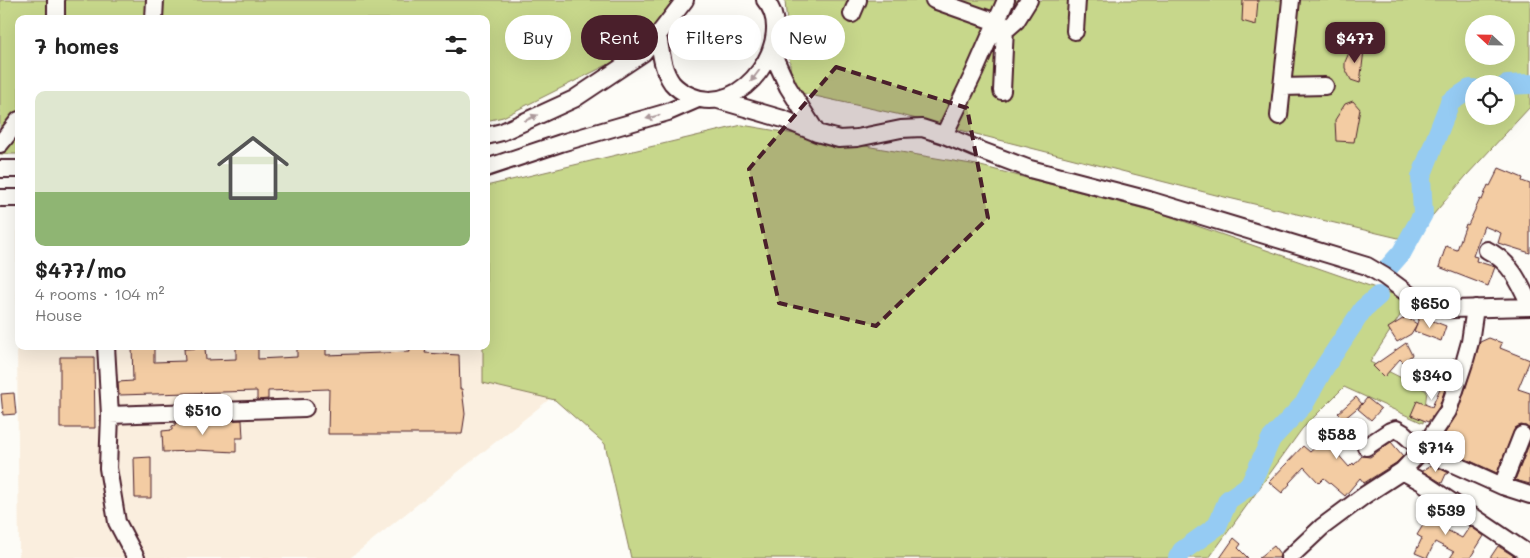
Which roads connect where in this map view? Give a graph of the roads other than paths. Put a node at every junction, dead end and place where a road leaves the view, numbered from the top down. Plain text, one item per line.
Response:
1 (56, 0) edge
2 (154, 0) edge
3 (685, 0) edge
4 (765, 0) edge
5 (934, 0) edge
6 (1006, 0) edge
7 (1029, 0) edge
8 (1077, 0) edge
9 (1291, 0) edge
10 (56, 15) edge
11 (154, 15) edge
12 (772, 15) edge
13 (1001, 25) junction
14 (1075, 31) dead end
15 (658, 36) joint
16 (771, 50) edge
17 (632, 60) edge
18 (776, 60) edge
19 (1325, 86) dead end
20 (1282, 88) junction
21 (1002, 91) dead end
22 (698, 99) junction
23 (718, 100) junction
24 (1279, 116) dead end
25 (15, 125) edge
26 (817, 133) junction
27 (490, 135) edge
28 (944, 135) junction
29 (0, 144) edge
30 (490, 167) edge
31 (0, 168) edge
32 (15, 169) edge
33 (0, 198) edge
34 (15, 198) edge
35 (1487, 250) dead end
36 (1530, 306) edge
37 (1475, 308) junction
38 (106, 350) edge
39 (305, 408) dead end
40 (110, 415) junction
41 (1522, 434) dead end
42 (1366, 447) dead end
43 (1422, 450) junction
44 (1402, 471) junction
45 (1502, 486) junction
46 (1530, 495) edge
47 (1530, 555) edge
48 (136, 558) edge
49 (1289, 558) edge

1 - 10 street
2 - 11 street
3 - 15 street
4 - 12 street
5 - 13 street
6 - 13 street
7 - 13 street
8 - 14 street
9 - 20 street
13 - 21 street
13 - 28 street
15 - 22 street
16 -> 23 street
27 -> 17 street
18 - 26 street
19 - 20 street
20 - 24 street
22 - 23 street
22 -> 30 street
23 - 26 street
25 - 29 street
26 - 28 street
28 - 37 street
31 - 32 street
33 - 34 street
35 - 36 street
36 - 37 street
37 - 43 street
38 - 40 street
39 - 40 street
40 - 48 street
41 - 45 street
42 - 43 street
43 - 44 street
43 - 45 street
44 - 47 street
44 - 49 street
45 - 46 street

